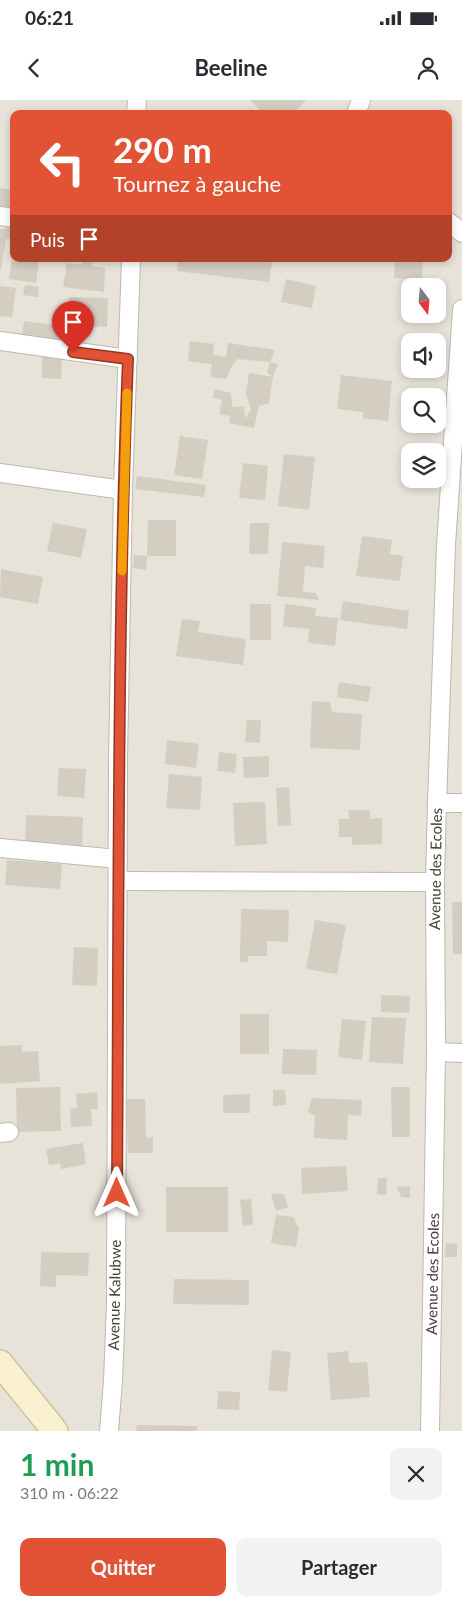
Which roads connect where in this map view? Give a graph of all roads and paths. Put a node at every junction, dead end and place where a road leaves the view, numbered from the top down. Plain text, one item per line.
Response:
1 (452, 225) edge
2 (462, 233) edge
3 (131, 262) edge
4 (462, 309) edge
5 (0, 342) edge
6 (128, 359) junction
7 (0, 473) edge
8 (123, 490) junction
9 (454, 546) edge
10 (437, 802) junction
11 (462, 803) edge
12 (0, 848) edge
13 (118, 859) junction
14 (118, 881) junction
15 (434, 882) junction
16 (436, 1052) junction
17 (462, 1053) edge
18 (0, 1363) edge
19 (55, 1431) edge
20 (109, 1431) edge
21 (430, 1431) edge

1 - 2 street
3 - 6 street, Avenue Kalubwe
4 - 9 street, Avenue des Ecoles
5 - 6 street
6 - 8 street, Avenue Kalubwe
7 - 8 street
8 - 13 street, Avenue Kalubwe
9 - 10 street, Avenue des Ecoles
10 - 11 street
10 - 15 street, Avenue des Ecoles
12 - 13 street
13 - 14 street, Avenue Kalubwe
14 - 15 street
14 - 20 street, Avenue Kalubwe
15 - 16 street, Avenue des Ecoles
16 - 17 street
16 - 21 street, Avenue des Ecoles
18 - 19 street

